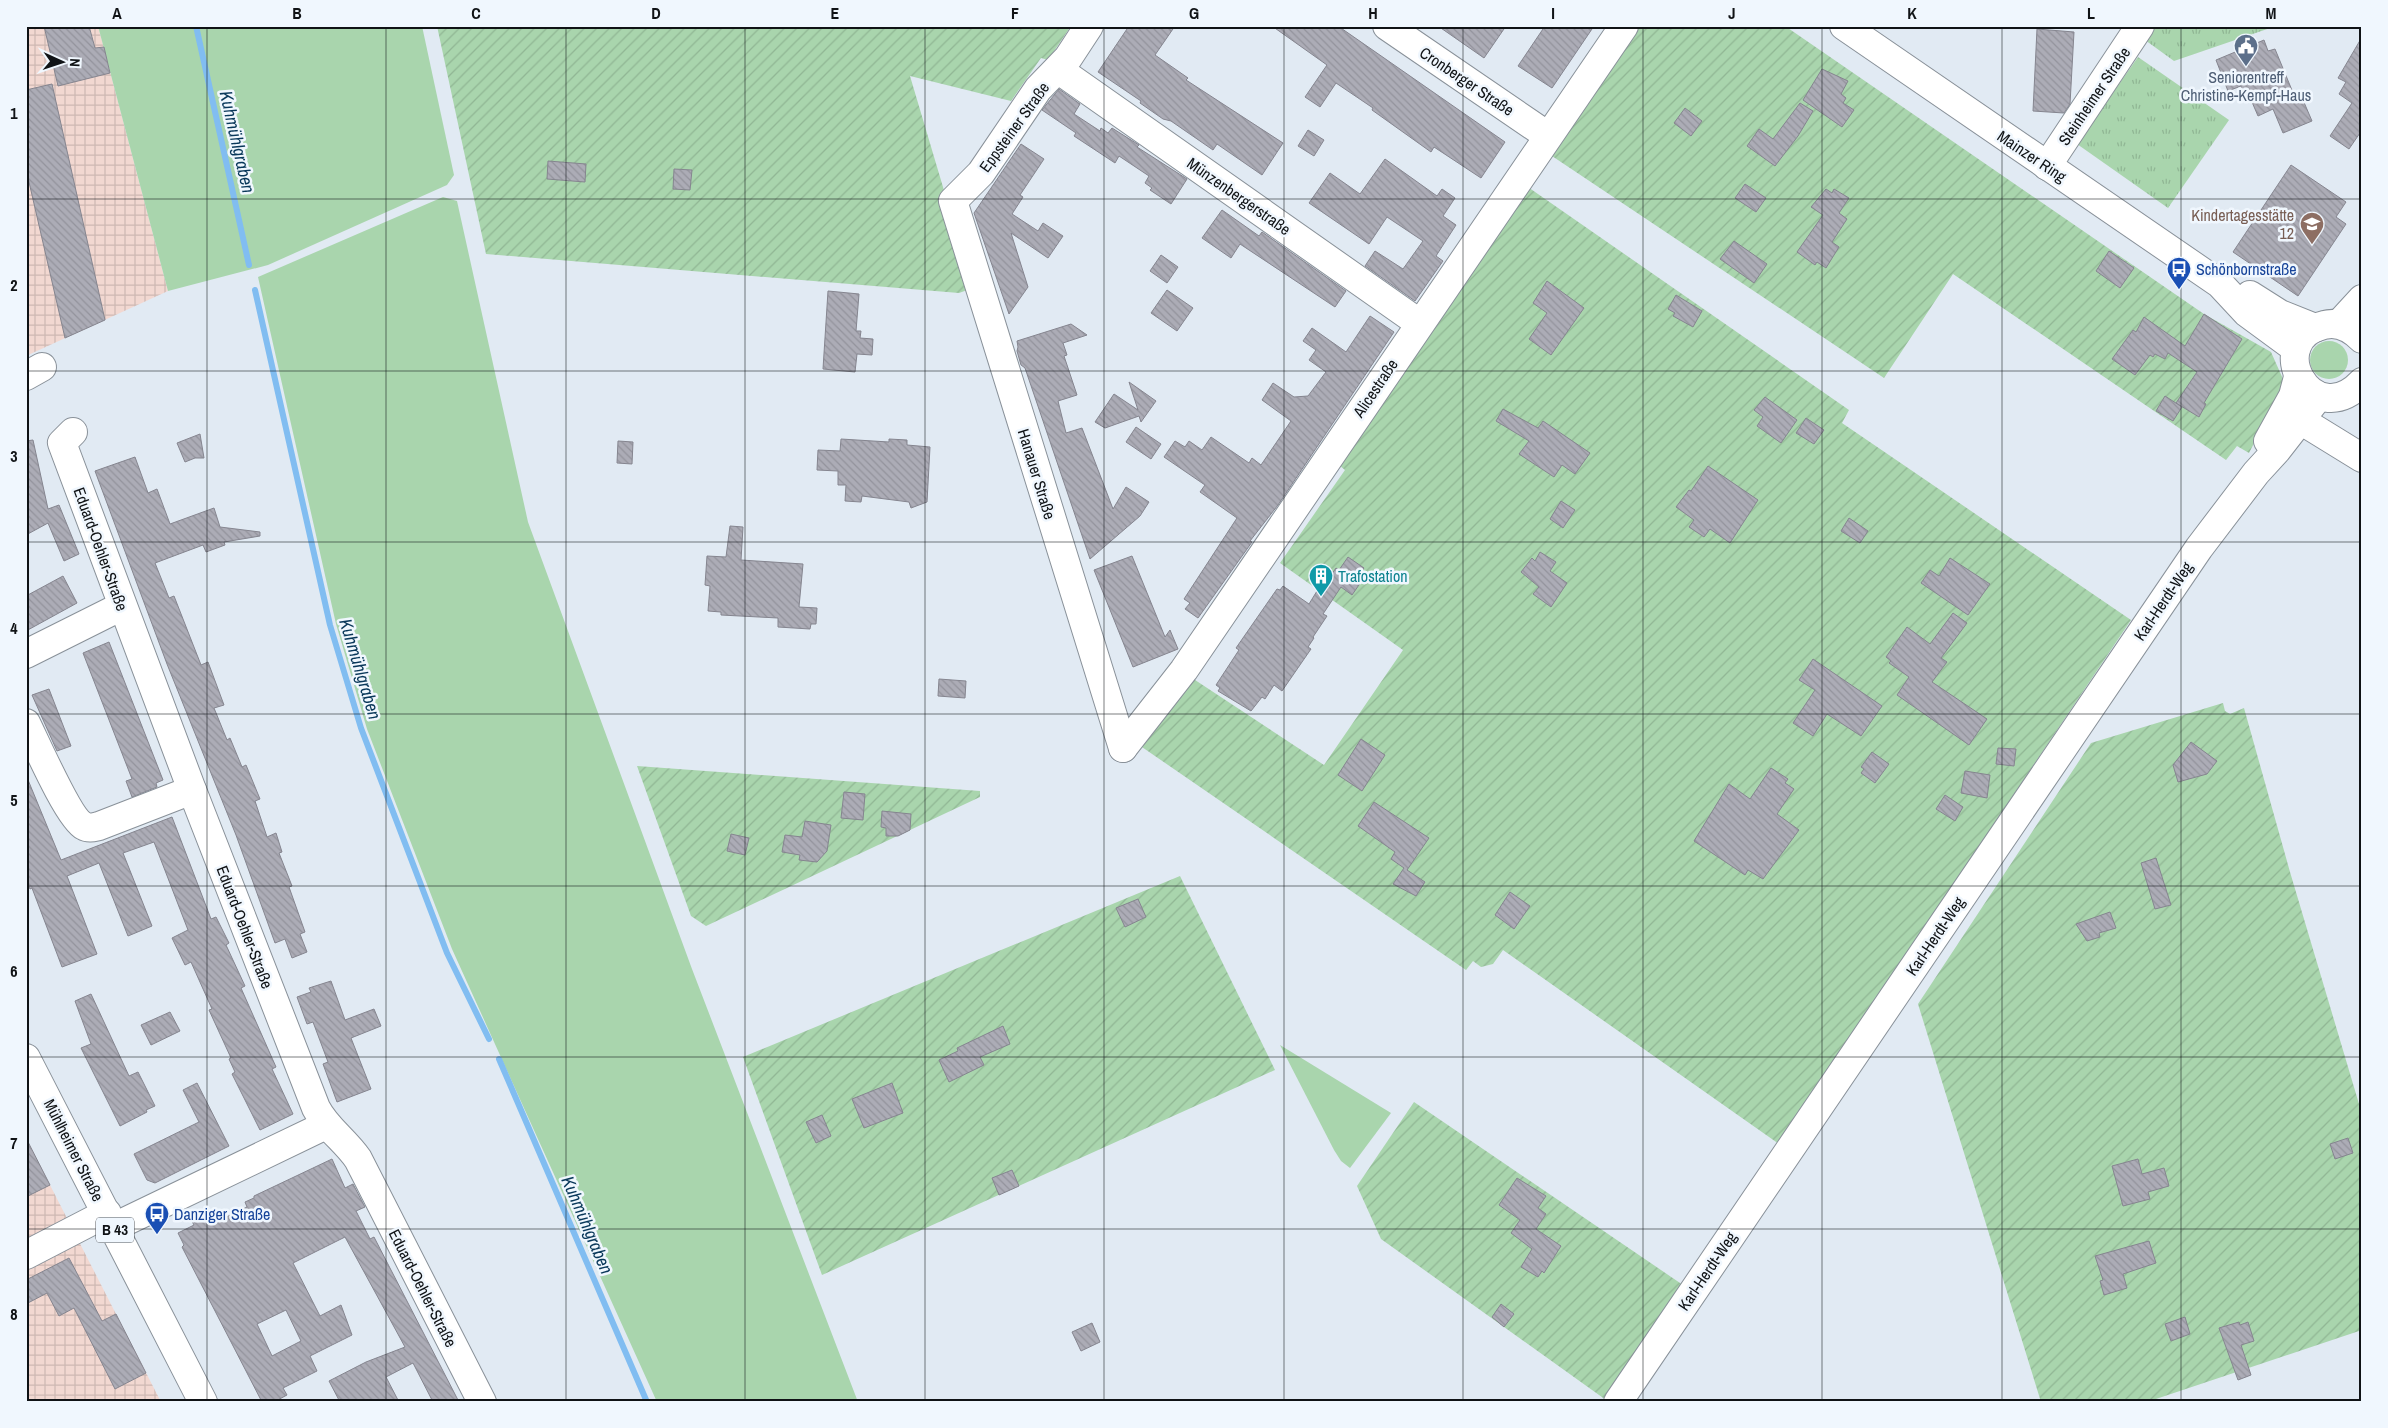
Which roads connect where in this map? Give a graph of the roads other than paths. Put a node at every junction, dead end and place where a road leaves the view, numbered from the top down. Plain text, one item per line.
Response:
1 (1089, 26) edge
2 (1387, 26) edge
3 (1624, 26) edge
4 (1844, 26) edge
5 (2140, 26) edge
6 (1058, 70) junction
7 (1548, 136) junction
8 (2047, 166) junction
9 (953, 201) joint
10 (2220, 284) junction
11 (2362, 299) edge
12 (1419, 323) junction
13 (2327, 326) junction
14 (2362, 339) edge
15 (2296, 350) junction
16 (2298, 377) junction
17 (2359, 389) edge
18 (2319, 396) junction
19 (2310, 426) dead end
20 (73, 432) dead end
21 (2362, 458) edge
22 (2256, 473) junction
23 (122, 606) junction
24 (26, 654) edge
25 (26, 723) edge
26 (1123, 748) joint
27 (192, 790) junction
28 (26, 1058) edge
29 (326, 1124) junction
30 (110, 1220) junction
31 (26, 1255) edge
32 (203, 1402) edge
33 (482, 1402) edge
34 (1618, 1402) edge

1 - 6 street, Eppsteiner Straße
2 - 7 street, Cronberger Straße
3 - 7 street, Alicestraße
4 - 8 street, Mainzer Ring
5 - 8 street, Steinheimer Straße
6 - 9 street, Eppsteiner Straße
6 - 12 street, Münzenbergerstraße
7 - 12 street, Alicestraße
8 - 10 street, Mainzer Ring
9 - 26 street, Hanauer Straße
10 - 13 street, Mainzer Ring
10 - 15 street, Mainzer Ring
11 - 13 street
12 - 26 street, Alicestraße
13 - 14 street, Mainzer Ring
13 - 15 street
15 - 16 street
16 - 18 street
16 - 22 street, Karl-Herdt-Weg
17 - 18 street
18 - 22 street, Karl-Herdt-Weg
19 - 21 street
20 - 23 street, Eduard-Oehler-Straße
22 - 34 street, Karl-Herdt-Weg
23 - 24 street
23 - 27 street, Eduard-Oehler-Straße
25 - 27 street
27 - 29 street, Eduard-Oehler-Straße
28 - 30 street, Mühlheimer Straße / B 43
29 - 30 street
29 - 33 street, Eduard-Oehler-Straße
30 - 31 street
30 - 32 street, Mühlheimer Straße / B 43

